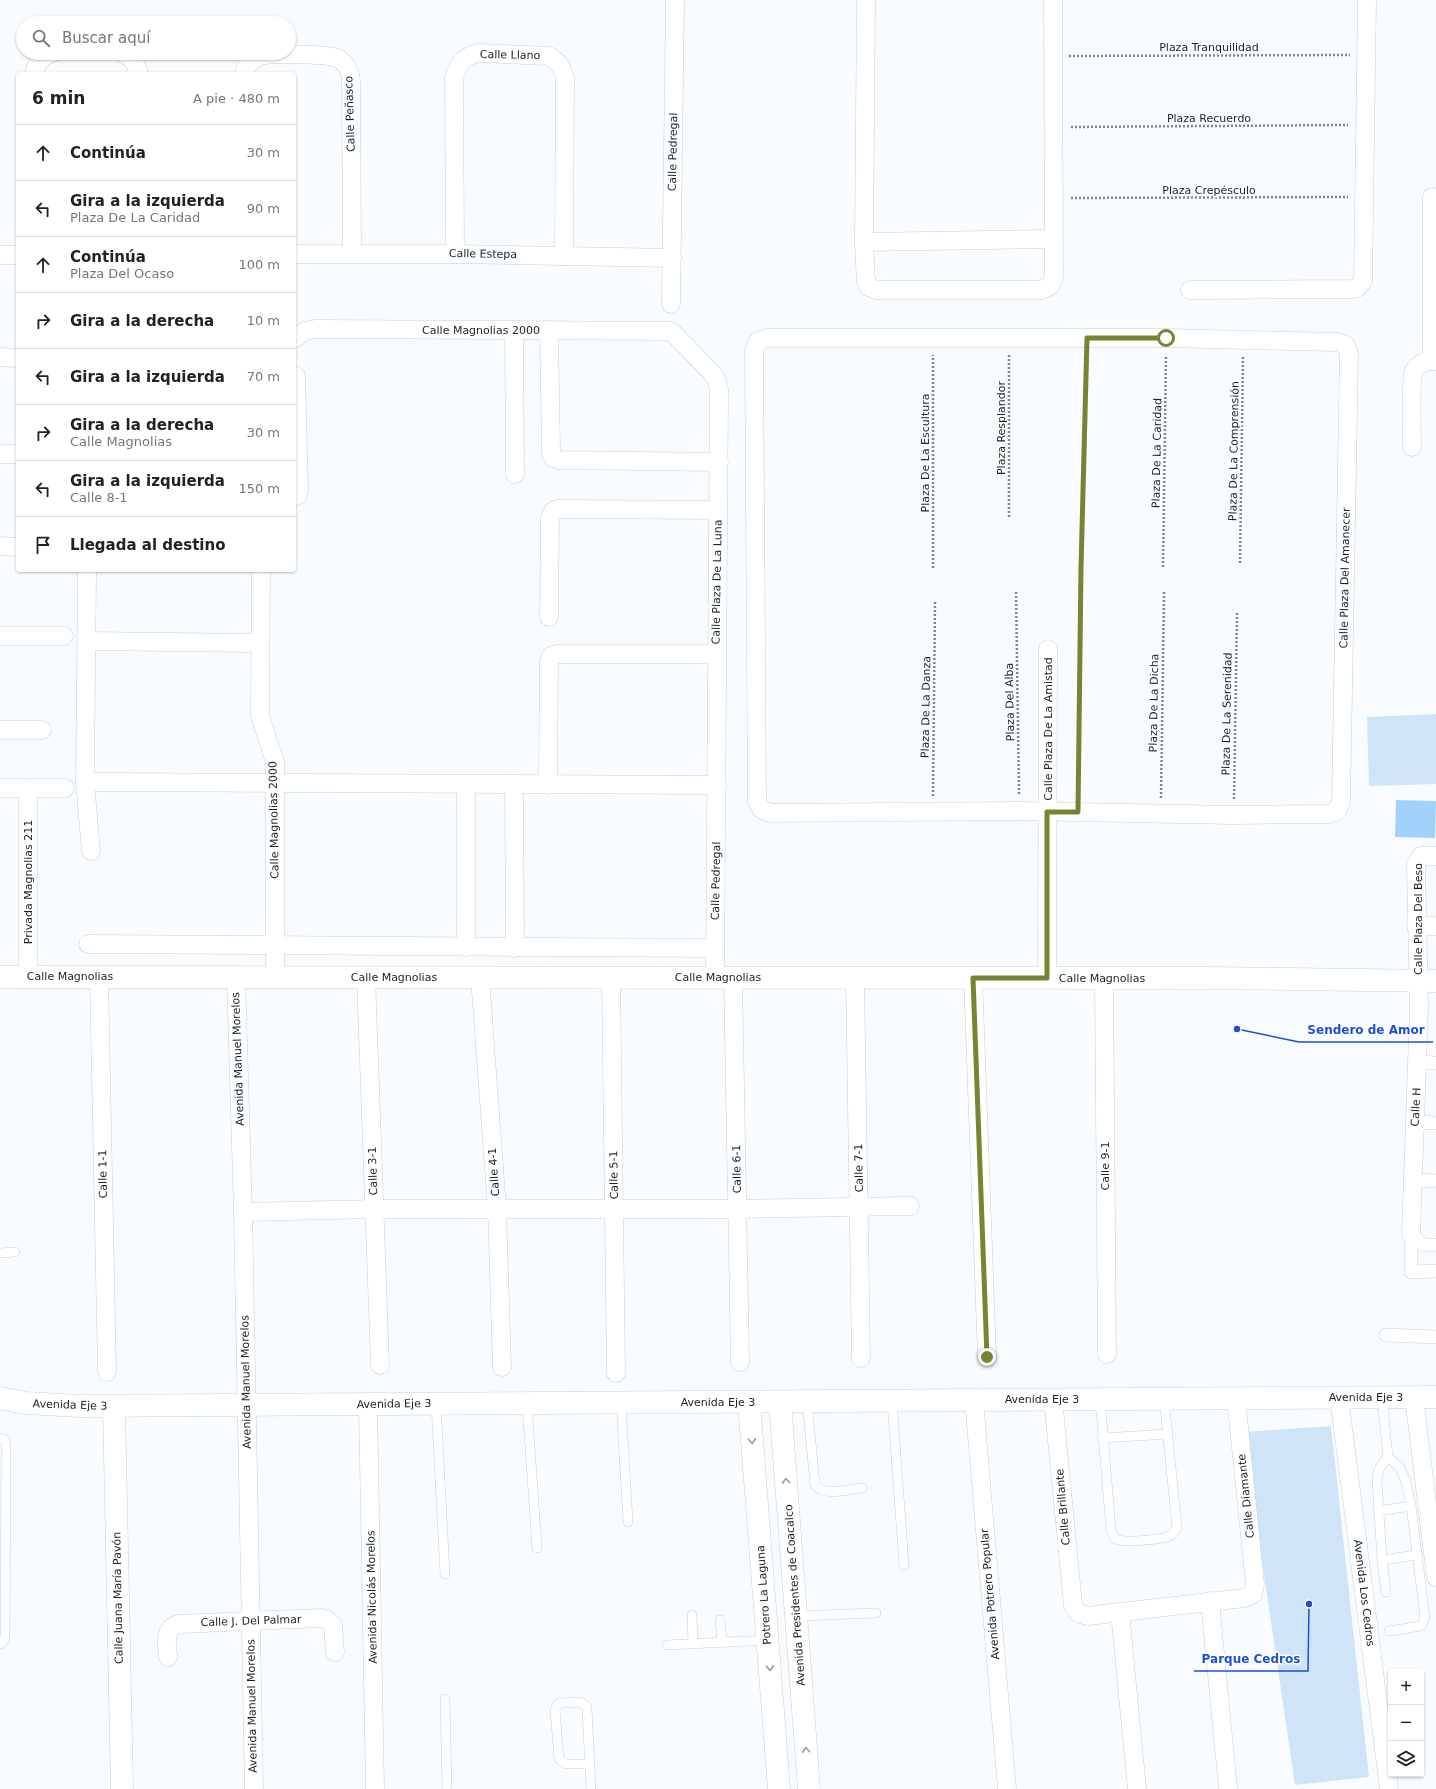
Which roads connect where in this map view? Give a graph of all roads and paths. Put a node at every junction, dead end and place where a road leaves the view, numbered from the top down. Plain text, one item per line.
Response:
1 (675, 0) edge
2 (866, 0) edge
3 (1053, 0) edge
4 (1367, 0) edge
5 (296, 55) edge
6 (1366, 55) junction
7 (1053, 56) junction
8 (40, 60) edge
9 (133, 60) edge
10 (254, 60) edge
11 (34, 72) edge
12 (138, 72) edge
13 (245, 72) edge
14 (1366, 125) junction
15 (1053, 127) junction
16 (1365, 197) junction
17 (1432, 197) dead end
18 (1052, 198) junction
19 (1052, 239) junction
20 (864, 242) junction
21 (296, 254) edge
22 (352, 254) junction
23 (455, 254) junction
24 (0, 255) edge
25 (16, 255) edge
26 (564, 256) junction
27 (672, 258) junction
28 (1190, 290) dead end
29 (672, 304) dead end
30 (514, 330) junction
31 (549, 330) junction
32 (296, 338) edge
33 (934, 338) junction
34 (1009, 338) junction
35 (1087, 338) junction
36 (1166, 338) junction
37 (1243, 339) junction
38 (0, 357) edge
39 (16, 358) edge
40 (1434, 361) edge
41 (296, 376) dead end
42 (1412, 447) dead end
43 (0, 454) edge
44 (16, 454) edge
45 (719, 462) junction
46 (515, 474) dead end
47 (296, 496) edge
48 (718, 510) junction
49 (1009, 517) dead end
50 (0, 546) edge
51 (16, 546) edge
52 (1240, 563) dead end
53 (1163, 567) dead end
54 (933, 568) dead end
55 (87, 572) edge
56 (261, 572) edge
57 (1016, 592) dead end
58 (1164, 592) dead end
59 (935, 602) dead end
60 (1237, 613) dead end
61 (550, 617) dead end
62 (0, 636) edge
63 (64, 636) dead end
64 (87, 641) junction
65 (260, 643) junction
66 (1048, 649) dead end
67 (716, 654) junction
68 (0, 730) edge
69 (42, 730) dead end
70 (85, 782) junction
71 (275, 783) junction
72 (466, 784) junction
73 (514, 785) junction
74 (548, 785) junction
75 (717, 785) junction
76 (0, 788) edge
77 (28, 788) junction
78 (65, 788) dead end
79 (933, 811) junction
80 (1020, 811) junction
81 (1047, 812) junction
82 (1078, 812) junction
83 (1161, 813) junction
84 (1234, 815) junction
85 (91, 851) dead end
86 (1436, 856) edge
87 (1416, 926) junction
88 (1436, 926) edge
89 (88, 944) dead end
90 (275, 946) junction
91 (466, 947) junction
92 (515, 948) junction
93 (715, 948) junction
94 (99, 976) junction
95 (236, 976) junction
96 (275, 976) junction
97 (0, 977) edge
98 (28, 977) junction
99 (366, 977) junction
100 (480, 977) junction
101 (611, 977) junction
102 (724, 977) junction
103 (855, 977) junction
104 (973, 978) junction
105 (1047, 978) junction
106 (1104, 978) junction
107 (1427, 981) edge
108 (1418, 1062) junction
109 (1436, 1063) edge
110 (1415, 1122) junction
111 (1436, 1123) edge
112 (1412, 1180) junction
113 (1436, 1181) edge
114 (860, 1206) junction
115 (910, 1206) dead end
116 (615, 1208) junction
117 (375, 1209) junction
118 (497, 1209) junction
119 (737, 1209) junction
120 (243, 1212) junction
121 (1411, 1234) junction
122 (1436, 1245) edge
123 (15, 1252) dead end
124 (0, 1253) edge
125 (1436, 1271) edge
126 (1386, 1335) dead end
127 (1436, 1337) edge
128 (1107, 1354) dead end
129 (987, 1357) dead end
130 (861, 1358) dead end
131 (740, 1362) dead end
132 (380, 1365) dead end
133 (502, 1368) dead end
134 (107, 1372) dead end
135 (616, 1373) dead end
136 (1339, 1397) junction
137 (1382, 1397) junction
138 (1414, 1397) junction
139 (1436, 1397) edge
140 (0, 1398) edge
141 (1164, 1398) junction
142 (1236, 1398) junction
143 (1053, 1399) junction
144 (1100, 1399) junction
145 (974, 1400) junction
146 (806, 1401) junction
147 (892, 1401) junction
148 (749, 1402) junction
149 (780, 1402) junction
150 (436, 1403) junction
151 (622, 1403) junction
152 (246, 1404) junction
153 (527, 1404) junction
154 (368, 1405) junction
155 (114, 1406) junction
156 (1168, 1434) junction
157 (0, 1438) edge
158 (1102, 1438) junction
159 (1388, 1457) junction
160 (862, 1488) dead end
161 (1411, 1506) junction
162 (1378, 1511) junction
163 (628, 1522) dead end
164 (537, 1548) dead end
165 (1416, 1555) junction
166 (1382, 1560) junction
167 (904, 1565) dead end
168 (445, 1574) dead end
169 (1436, 1577) edge
170 (1386, 1592) dead end
171 (1210, 1602) junction
172 (1120, 1612) junction
173 (876, 1613) dead end
174 (692, 1615) dead end
175 (796, 1616) junction
176 (720, 1620) dead end
177 (251, 1622) junction
178 (1389, 1631) dead end
179 (768, 1640) junction
180 (722, 1642) junction
181 (0, 1644) edge
182 (693, 1644) junction
183 (667, 1645) dead end
184 (335, 1652) dead end
185 (168, 1658) dead end
186 (445, 1700) dead end
187 (590, 1764) junction
188 (122, 1789) edge
189 (254, 1789) edge
190 (375, 1789) edge
191 (448, 1789) edge
192 (591, 1789) edge
193 (779, 1789) edge
194 (809, 1789) edge
195 (1006, 1789) edge
196 (1137, 1789) edge
197 (1228, 1789) edge
198 (1389, 1789) edge

1 - 27 street, Calle Pedregal
2 - 20 street
3 - 7 street
4 - 6 street
5 - 22 street, Calle Peñasco
6 - 7 path, Plaza Tranquilidad
6 - 14 street
7 - 15 street
8 - 11 street
9 - 12 street
10 - 13 street, Calle Peñasco
14 - 15 path, Plaza Recuerdo
14 - 16 street
15 - 18 street
16 - 18 path, Plaza Crepésculo
16 - 28 street
17 - 40 street
18 - 19 street
19 - 20 street
19 - 20 street
21 - 22 street, Calle Estepa
22 - 23 street, Calle Estepa
23 - 26 street, Calle Estepa
23 - 26 street, Calle Llano
24 - 25 street
26 - 27 street, Calle Estepa
27 - 29 street, Calle Pedregal
30 - 31 street, Calle Magnolias 2000
30 - 32 street, Calle Magnolias 2000
30 - 46 street
31 - 45 street, Calle Magnolias 2000
31 - 45 street
33 - 34 street
33 - 54 path, Plaza De La Escultura
33 - 79 street
34 - 35 street
34 - 49 path, Plaza Resplandor
35 - 36 street
35 - 82 path
36 - 37 street
36 - 53 path, Plaza De La Caridad
37 - 52 path, Plaza De La Comprensión
37 - 84 street, Calle Plaza Del Amanecer
38 - 39 street
40 - 42 street
41 - 47 street
43 - 44 street
45 - 48 street
48 - 61 street
48 - 67 street, Calle Plaza De La Luna
50 - 51 street
55 - 64 street
56 - 65 street, Calle Magnolias 2000
57 - 80 path, Plaza Del Alba
58 - 83 path, Plaza De La Dicha
59 - 79 path, Plaza De La Danza
60 - 84 path, Plaza De La Serenidad
62 - 63 street
64 - 65 street
64 - 70 street
65 - 71 street, Calle Magnolias 2000
66 - 81 street, Calle Plaza De La Amistad
67 - 74 street
67 - 75 street, Calle Plaza De La Luna
68 - 69 street
70 - 71 street
70 - 85 street
71 - 72 street
71 - 90 street, Calle Magnolias 2000
72 - 73 street
72 - 91 street
73 - 74 street
73 - 92 street
74 - 75 street
75 - 93 street, Calle Pedregal
76 - 77 street
77 - 78 street
77 - 98 street, Privada Magnolias 211
79 - 80 street
80 - 81 street
81 - 82 street
81 - 105 street, Calle Plaza De La Amistad
82 - 83 street
83 - 84 street
86 - 87 street, Calle Plaza Del Beso
87 - 88 street
87 - 107 street, Calle Plaza Del Beso
89 - 90 street
90 - 91 street
90 - 96 street, Calle Magnolias 2000
91 - 92 street
92 - 93 street
93 - 102 street, Calle Pedregal
94 - 95 street, Calle Magnolias
94 - 98 street, Calle Magnolias
94 - 134 street, Calle 1-1
95 - 96 street, Calle Magnolias
95 - 120 street, Avenida Manuel Morelos
96 - 99 street, Calle Magnolias
97 - 98 street, Calle Magnolias
99 - 100 street, Calle Magnolias
99 - 117 street, Calle 3-1
100 - 101 street, Calle Magnolias
100 - 118 street, Calle 4-1
101 - 102 street, Calle Magnolias
101 - 116 street, Calle 5-1
102 - 103 street, Calle Magnolias
102 - 119 street, Calle 6-1
103 - 104 street, Calle Magnolias
103 - 114 street, Calle 7-1
104 - 105 street, Calle Magnolias
104 - 129 street
105 - 106 street, Calle Magnolias
106 - 107 street, Calle Magnolias
106 - 128 street, Calle 9-1
107 - 108 street, Calle H
108 - 109 street
108 - 110 street, Calle H
110 - 111 street
110 - 112 street, Calle H
112 - 113 street
112 - 121 street, Calle H
114 - 115 street
114 - 119 street
114 - 130 street, Calle 7-1
116 - 118 street
116 - 119 street
116 - 135 street, Calle 5-1
117 - 118 street
117 - 120 street
117 - 132 street, Calle 3-1
118 - 133 street, Calle 4-1
119 - 131 street, Calle 6-1
120 - 152 street, Avenida Manuel Morelos
121 - 122 street
121 - 125 street
123 - 124 lane
126 - 127 street
136 - 137 street, Avenida Eje 3
136 - 142 street, Avenida Eje 3
136 - 198 street, Avenida Los Cedros
137 - 138 street, Avenida Eje 3
137 - 159 lane
138 - 139 street, Avenida Eje 3
138 - 169 street
140 - 155 street, Avenida Eje 3
141 - 142 street, Avenida Eje 3
141 - 144 street, Avenida Eje 3
141 - 156 lane
142 - 171 street, Calle Diamante
143 - 144 street, Avenida Eje 3
143 - 145 street, Avenida Eje 3
143 - 172 street, Calle Brillante
144 - 158 lane
145 - 147 street, Avenida Eje 3
145 - 195 street, Avenida Potrero Popular
146 - 147 street, Avenida Eje 3
146 - 149 street, Avenida Eje 3
146 - 160 lane
147 - 167 lane
148 - 149 street, Avenida Eje 3
148 - 151 street, Avenida Eje 3
148 -> 179 street, Potrero La Laguna
175 -> 149 street, Avenida Presidentes de Coacalco
150 - 153 street, Avenida Eje 3
150 - 154 street, Avenida Eje 3
150 - 168 lane
151 - 153 street, Avenida Eje 3
151 - 163 lane
152 - 154 street, Avenida Eje 3
152 - 155 street, Avenida Eje 3
152 - 177 street, Avenida Manuel Morelos
153 - 164 lane
154 - 190 street, Avenida Nicolás Morelos
155 - 188 street, Calle Juana María Pavón
156 - 158 lane
156 - 158 lane
157 - 181 lane
159 - 161 lane
159 - 162 lane
161 - 162 lane
161 - 165 lane
162 - 166 lane
165 - 166 lane
165 - 178 lane
166 - 170 lane
171 - 172 street
171 - 197 street
172 - 196 street
173 - 175 lane
174 - 182 lane
194 -> 175 street, Avenida Presidentes de Coacalco
176 - 180 lane
177 - 184 street, Calle J. Del Palmar
177 - 185 street, Calle J. Del Palmar
177 - 189 street, Avenida Manuel Morelos
179 - 180 lane
179 -> 193 street, Potrero La Laguna
180 - 182 lane
182 - 183 lane
186 - 191 lane
187 - 187 lane
187 - 192 lane

